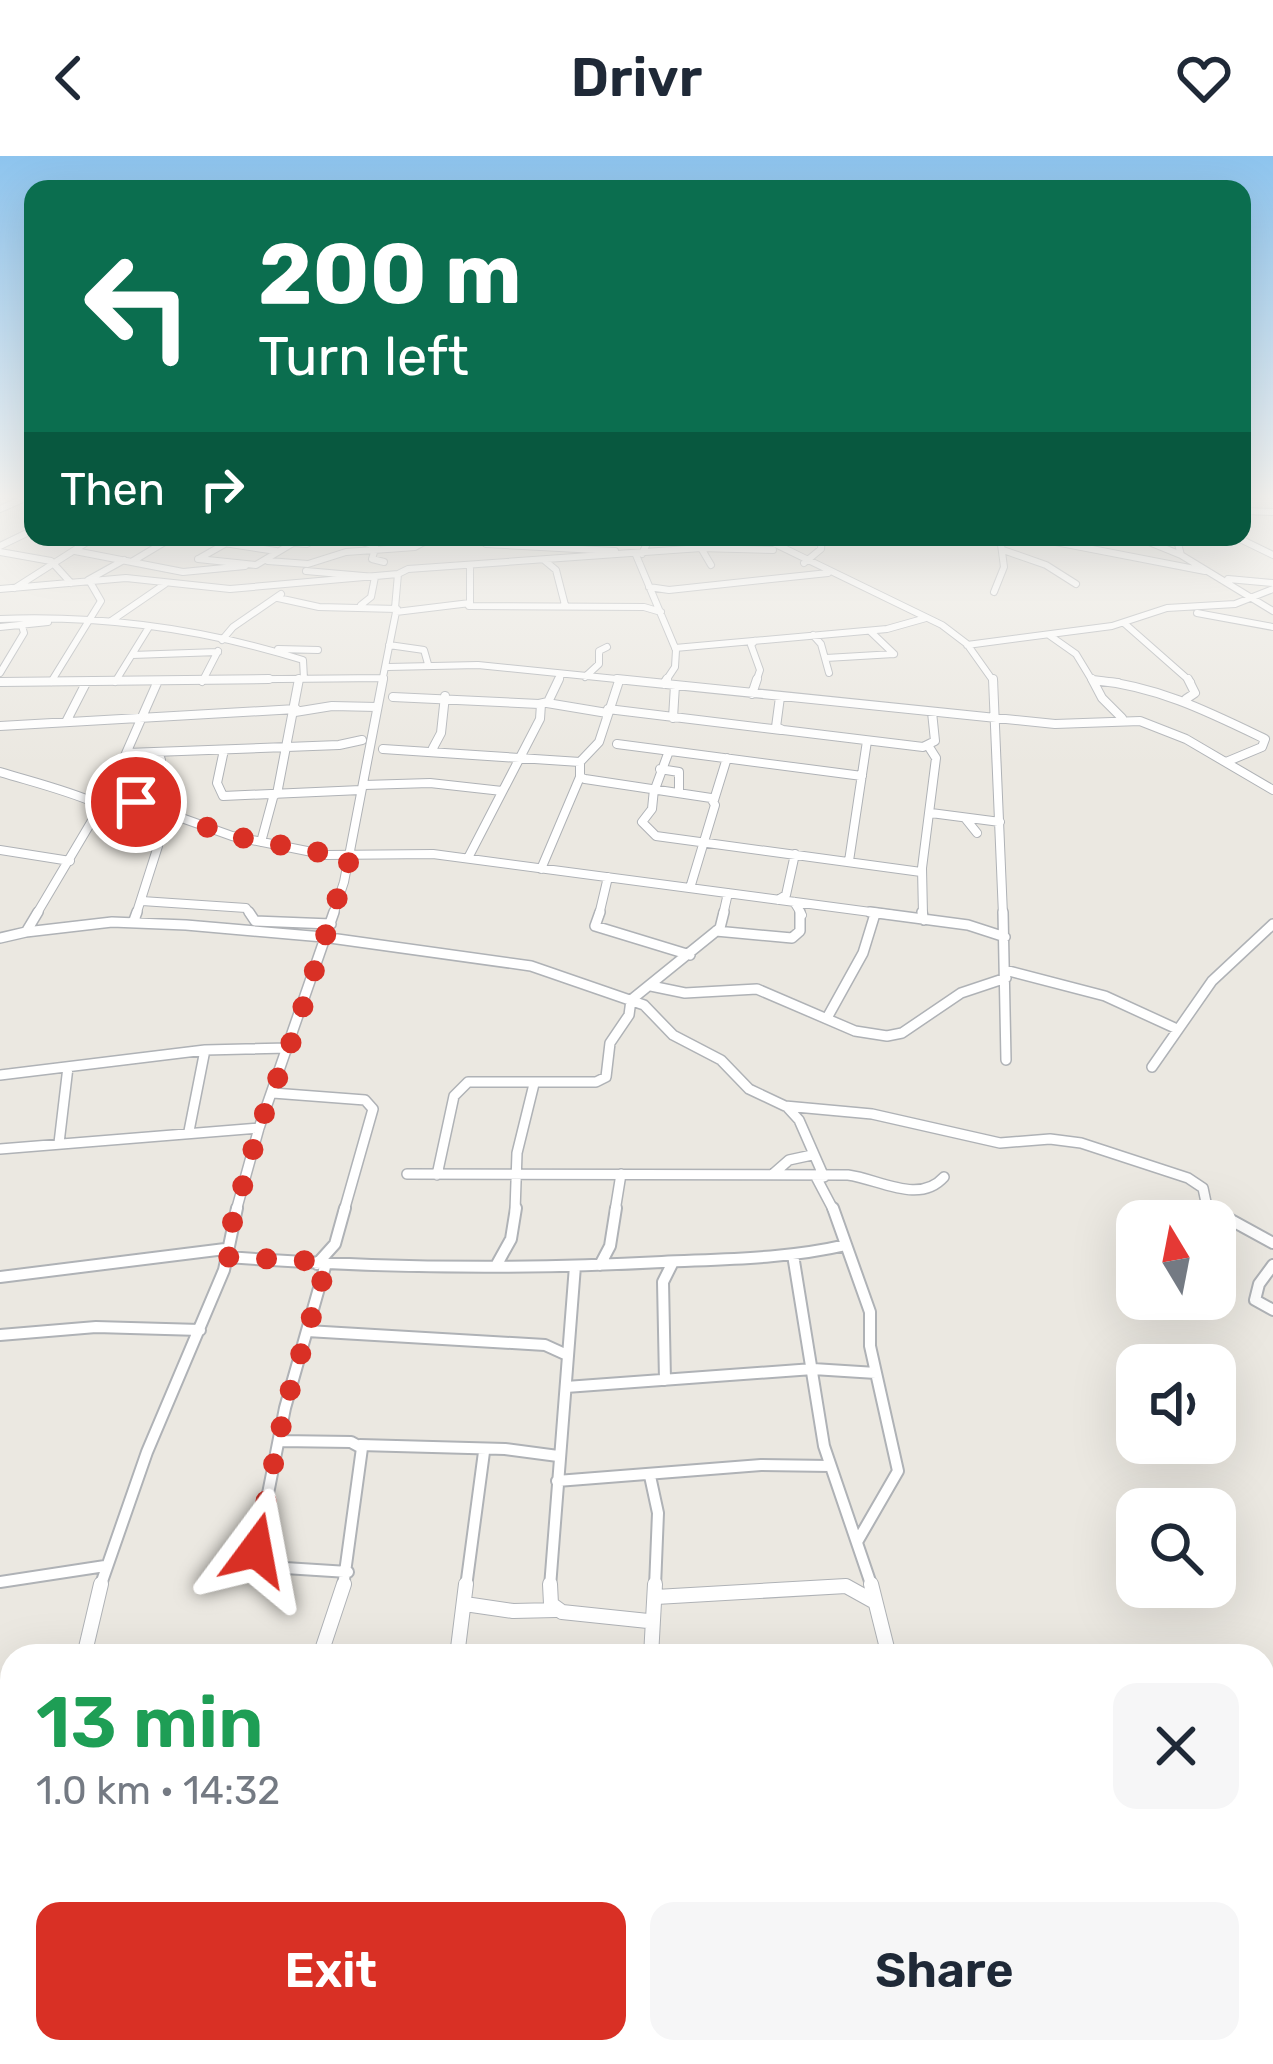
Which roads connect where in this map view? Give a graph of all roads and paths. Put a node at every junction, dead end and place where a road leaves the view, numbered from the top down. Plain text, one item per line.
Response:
1 (26, 587) edge
2 (92, 587) edge
3 (160, 587) edge
4 (200, 587) edge
5 (250, 587) edge
6 (287, 587) edge
7 (317, 587) edge
8 (373, 587) edge
9 (398, 587) edge
10 (473, 587) edge
11 (560, 587) edge
12 (649, 587) joint
13 (698, 587) edge
14 (859, 587) edge
15 (996, 587) edge
16 (1238, 587) edge
17 (1271, 587) edge
18 (15, 588) joint
19 (0, 589) edge
20 (994, 592) dead end
21 (1251, 597) junction
22 (278, 598) junction
23 (311, 605) junction
24 (464, 605) junction
25 (565, 605) junction
26 (359, 607) junction
27 (1174, 608) junction
28 (399, 609) junction
29 (1273, 611) edge
30 (661, 612) junction
31 (926, 618) junction
32 (65, 619) junction
33 (93, 619) junction
34 (110, 622) junction
35 (0, 623) edge
36 (1124, 623) junction
37 (22, 626) junction
38 (149, 627) junction
39 (1273, 627) edge
40 (870, 631) junction
41 (813, 635) junction
42 (1049, 635) junction
43 (224, 640) junction
44 (755, 641) junction
45 (389, 645) junction
46 (967, 645) junction
47 (607, 647) dead end
48 (675, 648) junction
49 (266, 649) junction
50 (318, 650) dead end
51 (218, 652) junction
52 (0, 654) edge
53 (11, 654) junction
54 (132, 655) junction
55 (826, 658) junction
56 (428, 664) junction
57 (388, 667) junction
58 (0, 673) edge
59 (829, 673) dead end
60 (561, 675) junction
61 (303, 677) junction
62 (584, 677) junction
63 (384, 678) junction
64 (619, 680) junction
65 (1093, 680) junction
66 (0, 682) edge
67 (86, 682) junction
68 (115, 682) junction
69 (157, 682) junction
70 (50, 683) junction
71 (202, 683) junction
72 (664, 684) junction
73 (675, 686) junction
74 (752, 694) junction
75 (446, 696) junction
76 (393, 697) dead end
77 (780, 697) junction
78 (1186, 699) junction
79 (544, 703) junction
80 (377, 707) junction
81 (608, 711) junction
82 (295, 712) junction
83 (932, 712) junction
84 (673, 718) junction
85 (998, 718) junction
86 (145, 719) junction
87 (1124, 719) junction
88 (66, 722) junction
89 (1, 728) edge
90 (782, 730) junction
91 (362, 740) dead end
92 (867, 741) junction
93 (707, 743) dead end
94 (617, 744) dead end
95 (288, 747) junction
96 (929, 747) junction
97 (433, 748) junction
98 (383, 749) dead end
99 (224, 750) junction
100 (669, 751) junction
101 (127, 753) junction
102 (158, 753) junction
103 (521, 754) junction
104 (695, 754) junction
105 (727, 758) junction
106 (580, 762) junction
107 (1226, 762) junction
108 (660, 769) junction
109 (0, 772) edge
110 (862, 776) junction
111 (580, 777) junction
112 (155, 783) dead end
113 (363, 788) junction
114 (654, 789) junction
115 (1273, 790) edge
116 (110, 791) junction
117 (502, 791) junction
118 (679, 793) junction
119 (275, 794) junction
120 (714, 800) junction
121 (100, 805) junction
122 (931, 813) junction
123 (965, 818) junction
124 (1000, 821) junction
125 (976, 833) dead end
126 (261, 842) junction
127 (705, 842) junction
128 (0, 850) edge
129 (795, 854) junction
130 (350, 858) junction
131 (468, 858) junction
132 (70, 861) junction
133 (849, 861) junction
134 (542, 868) junction
135 (921, 872) junction
136 (608, 877) junction
137 (690, 888) junction
138 (728, 893) junction
139 (778, 900) junction
140 (142, 901) junction
141 (794, 902) junction
142 (875, 914) junction
143 (924, 920) junction
144 (133, 923) junction
145 (331, 924) junction
146 (1273, 924) edge
147 (26, 932) junction
148 (716, 932) junction
149 (323, 937) junction
150 (1005, 937) junction
151 (0, 938) edge
152 (689, 955) junction
153 (1006, 974) junction
154 (651, 986) junction
155 (631, 1000) junction
156 (827, 1018) junction
157 (1177, 1030) junction
158 (289, 1048) junction
159 (205, 1050) junction
160 (1006, 1060) dead end
161 (68, 1066) junction
162 (1152, 1067) dead end
163 (0, 1075) edge
164 (534, 1084) junction
165 (273, 1093) junction
166 (785, 1106) junction
167 (259, 1128) junction
168 (189, 1131) junction
169 (59, 1143) junction
170 (0, 1149) edge
171 (812, 1154) junction
172 (407, 1174) dead end
173 (621, 1174) junction
174 (773, 1174) junction
175 (437, 1175) junction
176 (515, 1175) junction
177 (820, 1177) junction
178 (944, 1177) dead end
179 (1273, 1243) edge
180 (846, 1245) junction
181 (226, 1253) junction
182 (794, 1255) junction
183 (673, 1262) junction
184 (600, 1265) junction
185 (1273, 1265) edge
186 (321, 1266) junction
187 (496, 1266) junction
188 (575, 1266) junction
189 (0, 1277) edge
190 (1273, 1310) edge
191 (200, 1330) junction
192 (307, 1331) junction
193 (0, 1334) edge
194 (568, 1356) junction
195 (808, 1369) junction
196 (876, 1372) junction
197 (665, 1380) junction
198 (566, 1387) junction
199 (280, 1441) junction
200 (360, 1445) junction
201 (484, 1452) junction
202 (558, 1456) junction
203 (830, 1466) junction
204 (650, 1476) junction
205 (557, 1481) junction
206 (857, 1541) junction
207 (105, 1566) junction
208 (348, 1572) junction
209 (0, 1582) edge
210 (656, 1597) junction
211 (875, 1602) junction
212 (465, 1604) junction
213 (556, 1610) junction
214 (648, 1621) junction
215 (86, 1644) edge
216 (324, 1644) edge
217 (459, 1644) edge
218 (650, 1644) edge
219 (886, 1644) edge

1 - 18 street
2 - 33 street
3 - 34 street
4 - 5 street
6 - 22 street
7 - 23 street
8 - 26 street
9 - 28 street
10 - 24 street
11 - 25 street
12 - 13 street
12 - 30 street
14 - 31 street
15 - 20 street
16 - 21 street
17 - 21 street
18 - 19 street
21 - 27 street
21 - 29 street
22 - 23 street
22 - 43 street
23 - 26 street
24 - 25 street
24 - 28 street
25 - 30 street
26 - 28 street
27 - 36 street
27 - 39 street
28 - 45 street
30 - 48 street
31 - 40 street
31 - 46 street
32 - 33 street
32 - 35 street
32 - 37 street
33 - 34 street
33 - 70 street
34 - 38 street
35 - 37 street
36 - 42 street
36 - 78 street
37 - 53 street
38 - 43 street
38 - 54 street
40 - 41 street
40 - 55 street
41 - 44 street
41 - 55 street
42 - 46 street
42 - 65 street
43 - 49 street
43 - 51 street
44 - 48 street
44 - 74 street
45 - 56 street
45 - 57 street
46 - 85 street
47 - 62 street
48 - 72 street
49 - 50 street
49 - 61 street
51 - 54 street
51 - 71 street
52 - 53 street
53 - 58 street
54 - 68 street
55 - 59 street
56 - 57 street
56 - 60 street
57 - 63 street
60 - 62 street
60 - 79 street
61 - 63 street
61 - 71 street
61 - 82 street
62 - 64 street
63 - 80 street
64 - 72 street
64 - 81 street
65 - 78 street
65 - 87 street
66 - 70 street
67 - 68 street
67 - 70 street
67 - 88 street
68 - 69 street
69 - 71 street
69 - 86 street
72 - 73 street
73 - 74 street
73 - 84 street
74 - 77 street
75 - 76 street
75 - 79 street
75 - 97 street
77 - 83 street
77 - 90 street
78 - 107 street
79 - 81 street
79 - 103 street
80 - 82 street
80 - 113 street
81 - 84 street
81 - 106 street
82 - 86 street
82 - 95 street
83 - 85 street
83 - 96 street
84 - 90 street
85 - 87 street
85 - 124 street
86 - 88 street
86 - 101 street
87 - 107 street
88 - 89 street
90 - 92 street
91 - 95 street
92 - 96 street
92 - 110 street
93 - 104 street
94 - 100 street
95 - 99 street
95 - 119 street
96 - 122 street
97 - 98 street
97 - 103 street
99 - 102 street
99 - 119 street
100 - 104 street
100 - 108 street
101 - 102 street
101 - 116 street
102 - 112 street
103 - 106 street
103 - 117 street
104 - 105 street
105 - 110 street
105 - 120 street
106 - 111 street
107 - 115 street
108 - 114 street
108 - 118 street
109 - 121 street
110 - 133 street
111 - 114 street
111 - 134 street
113 - 117 street
113 - 119 street
113 - 130 street
114 - 118 street
114 - 127 street
116 - 121 street
116 - 126 street
117 - 131 street
118 - 120 street
119 - 126 street
120 - 127 street
121 - 132 street
121 - 140 street
122 - 123 street
122 - 135 street
123 - 124 street
123 - 125 street
124 - 150 street
126 - 130 street
127 - 129 street
127 - 137 street
128 - 132 street
129 - 133 street
129 - 139 street
130 - 131 street
130 - 145 street
131 - 134 street
132 - 147 street
133 - 135 street
134 - 136 street
135 - 143 street
136 - 137 street
136 - 152 street
137 - 138 street
138 - 139 street
138 - 148 street
139 - 141 street
140 - 144 street
140 - 145 street
141 - 142 street
141 - 148 street
142 - 143 street
142 - 156 street
143 - 150 street
144 - 147 street
144 - 149 street
145 - 149 street
146 - 157 street
147 - 151 street
148 - 152 street
149 - 155 street
149 - 158 street
150 - 153 street
152 - 154 street
153 - 156 street
153 - 157 street
153 - 160 street
154 - 155 street
154 - 156 street
155 - 164 street
155 - 166 street
157 - 162 street
158 - 159 street
158 - 165 street
159 - 161 street
159 - 168 street
161 - 163 street
161 - 169 street
164 - 175 street
164 - 176 street
165 - 167 street
165 - 186 street
166 - 171 street
166 - 179 street
167 - 168 street
167 - 181 street
168 - 169 street
169 - 170 street
171 - 174 street
171 - 177 street
172 - 175 street
173 - 174 street
173 - 176 street
173 - 184 street
174 - 177 street
175 - 176 street
176 - 187 street
177 - 178 street
177 - 180 street
180 - 182 street
180 - 196 street
181 - 186 street
181 - 189 street
181 - 191 street
182 - 183 street
182 - 195 street
183 - 184 street
183 - 197 street
184 - 188 street
185 - 190 street
186 - 187 street
186 - 192 street
187 - 188 street
188 - 194 street
191 - 193 street
191 - 207 street
192 - 194 street
192 - 199 street
194 - 198 street
195 - 196 street
195 - 197 street
195 - 203 street
196 - 206 street
197 - 198 street
198 - 202 street
199 - 200 street
199 - 208 street
200 - 201 street
200 - 208 street
201 - 202 street
201 - 212 street
202 - 205 street
203 - 204 street
203 - 206 street
204 - 205 street
204 - 210 street
205 - 213 street
206 - 211 street
207 - 209 street
207 - 215 street
208 - 216 street
210 - 211 street
210 - 214 street
211 - 219 street
212 - 213 street
212 - 217 street
213 - 214 street
214 - 218 street

